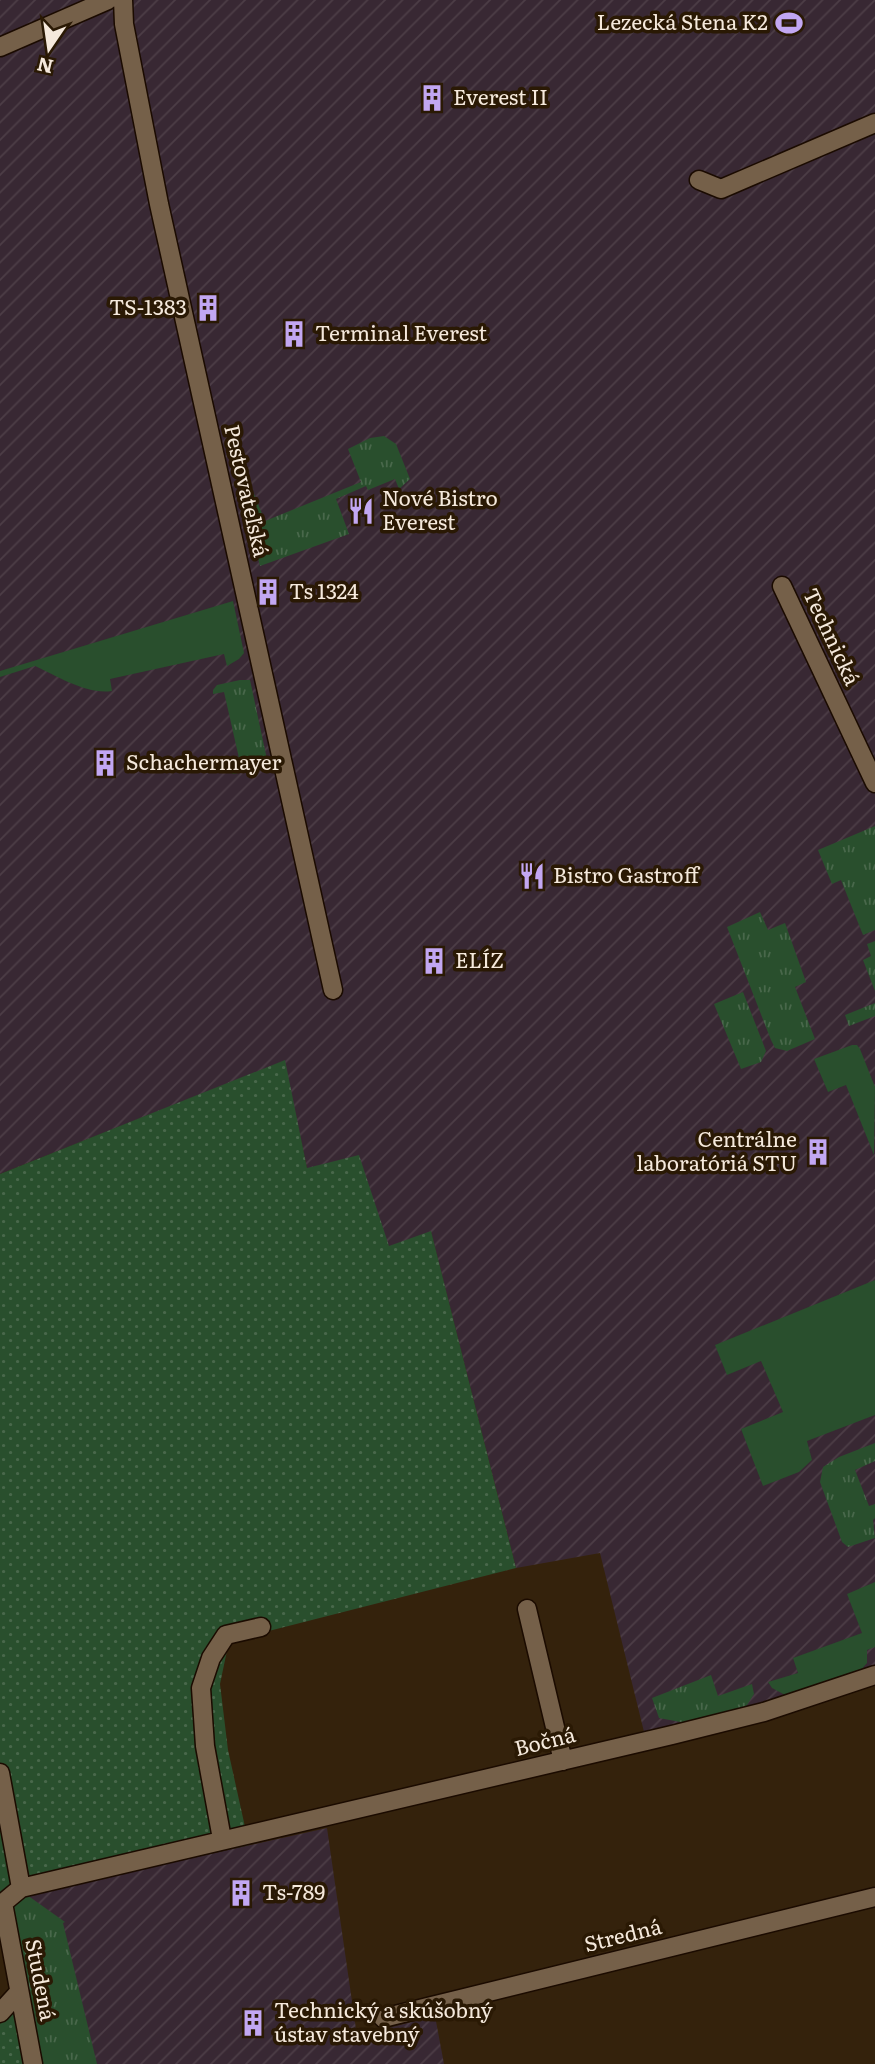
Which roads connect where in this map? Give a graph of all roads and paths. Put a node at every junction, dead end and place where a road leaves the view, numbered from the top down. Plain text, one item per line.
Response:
1 (108, 0) edge
2 (123, 0) edge
3 (0, 47) edge
4 (875, 123) edge
5 (699, 180) dead end
6 (782, 586) dead end
7 (875, 783) edge
8 (333, 990) dead end
9 (527, 1609) dead end
10 (261, 1627) dead end
11 (875, 1675) edge
12 (563, 1761) junction
13 (0, 1773) edge
14 (222, 1839) junction
15 (21, 1888) junction
16 (875, 1897) edge
17 (3, 1903) joint
18 (19, 1992) junction
19 (0, 2014) edge
20 (383, 2018) dead end
21 (33, 2064) edge

1 - 3 street
2 - 8 street, Pestovateľská
4 - 5 street
6 - 7 street, Technická
9 - 12 street
10 - 14 street
11 - 12 street, Bočná
12 - 14 street, Bočná
13 - 15 street
14 - 15 street, Bočná
15 - 17 street, Bočná
16 - 20 street, Stredná
17 - 18 street, Studená
18 - 19 street
18 - 21 street, Studená

